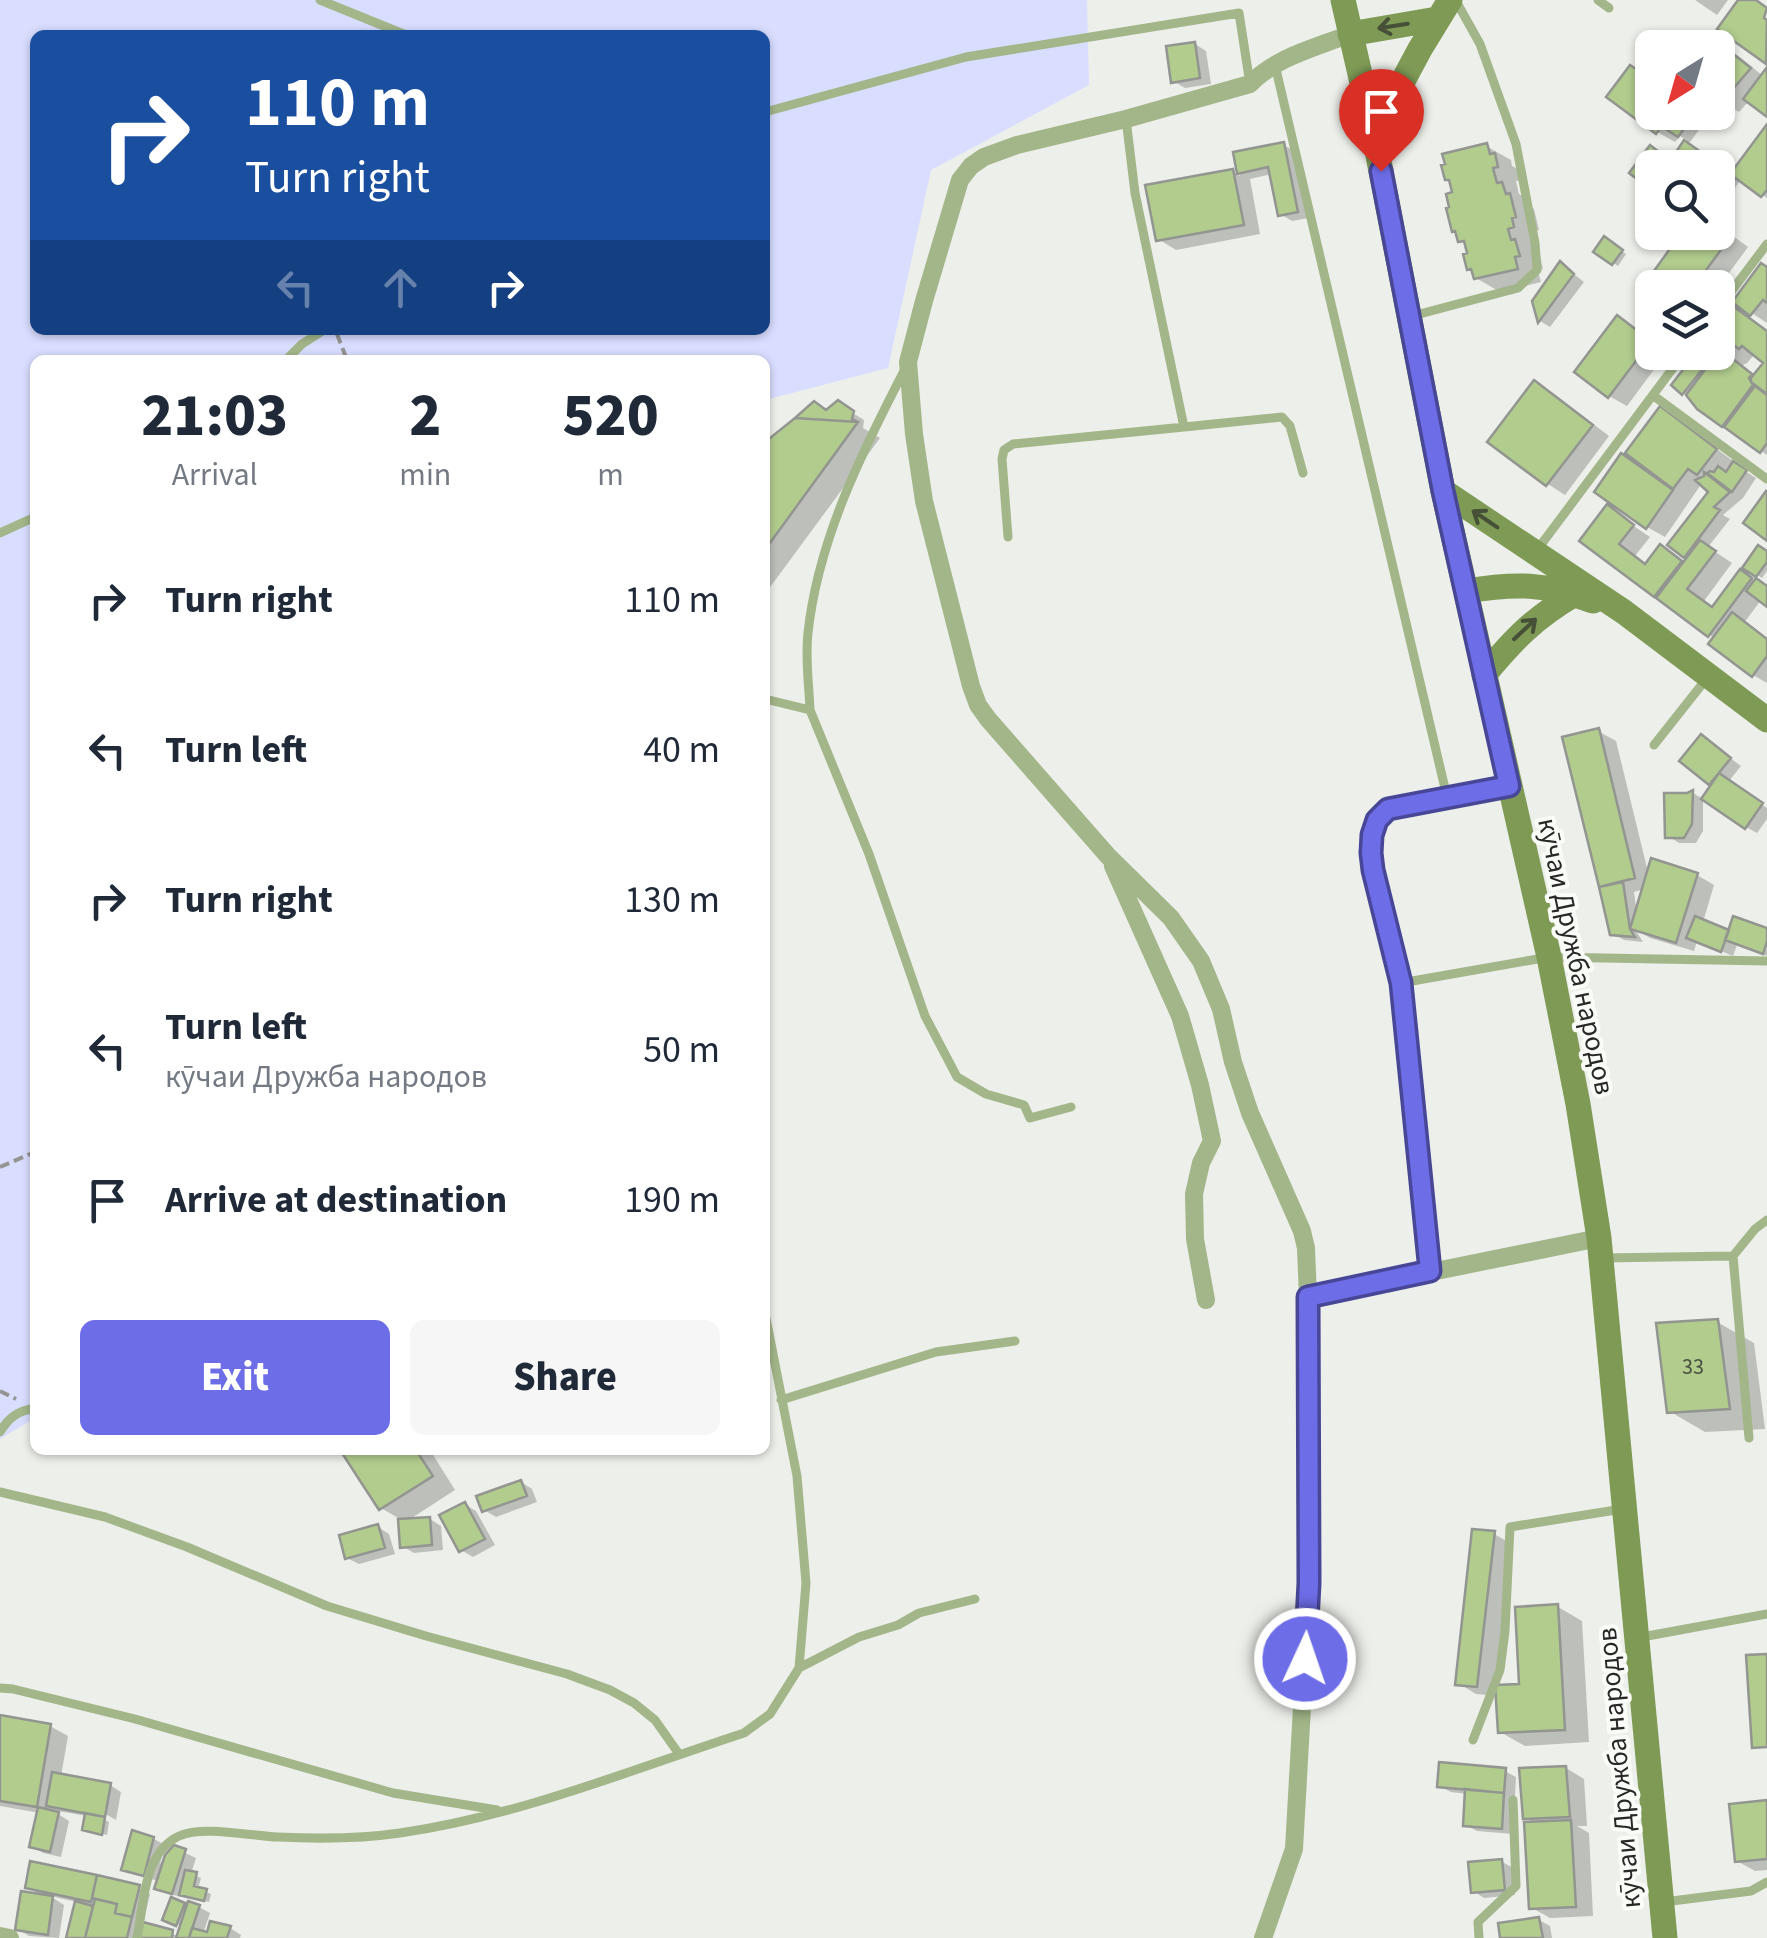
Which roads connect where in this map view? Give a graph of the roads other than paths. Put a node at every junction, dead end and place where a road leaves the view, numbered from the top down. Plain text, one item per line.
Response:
1 (320, 0) edge
2 (1237, 0) edge
3 (1343, 0) edge
4 (1598, 0) edge
5 (1448, 6) edge
6 (1610, 8) dead end
7 (1239, 13) junction
8 (394, 30) edge
9 (1350, 34) junction
10 (1274, 64) junction
11 (1250, 84) junction
12 (770, 111) edge
13 (1126, 119) junction
14 (1374, 135) junction
15 (1767, 244) edge
16 (1735, 286) edge
17 (1409, 316) junction
18 (316, 335) edge
19 (291, 355) edge
20 (908, 362) junction
21 (1672, 370) edge
22 (1654, 396) junction
23 (1184, 427) junction
24 (1303, 473) dead end
25 (1767, 479) edge
26 (1443, 491) junction
27 (30, 519) edge
28 (0, 533) edge
29 (1008, 537) dead end
30 (1535, 553) junction
31 (1466, 591) junction
32 (1575, 594) junction
33 (1624, 612) junction
34 (1484, 675) junction
35 (1709, 676) junction
36 (770, 700) edge
37 (810, 710) junction
38 (1767, 720) edge
39 (1654, 745) dead end
40 (1509, 786) junction
41 (1447, 798) junction
42 (1108, 856) junction
43 (1549, 957) junction
44 (1767, 961) edge
45 (1401, 983) junction
46 (1071, 1108) dead end
47 (1767, 1220) edge
48 (1600, 1248) junction
49 (1733, 1256) junction
50 (1430, 1271) junction
51 (1308, 1297) junction
52 (1206, 1300) dead end
53 (770, 1340) edge
54 (1015, 1341) dead end
55 (781, 1400) junction
56 (30, 1409) edge
57 (0, 1432) edge
58 (1749, 1438) dead end
59 (0, 1492) edge
60 (1624, 1508) junction
61 (974, 1600) dead end
62 (1767, 1614) edge
63 (1636, 1638) junction
64 (798, 1668) junction
65 (0, 1688) edge
66 (1473, 1740) dead end
67 (679, 1754) junction
68 (1513, 1800) dead end
69 (504, 1812) junction
70 (1767, 1882) edge
71 (1661, 1902) junction
72 (0, 1936) edge
73 (10, 1938) edge
74 (138, 1938) edge
75 (1263, 1938) edge
76 (1479, 1938) edge
77 (1664, 1938) edge

1 - 8 lane
2 - 7 lane
3 - 9 main road, кӯчаи Дружба народов
4 - 6 lane
5 -> 9 main road
5 - 14 main road
5 - 17 lane
7 - 11 lane
7 - 12 lane
9 - 10 street
9 - 14 main road, кӯчаи Дружба народов
10 - 11 street
10 - 41 lane
11 - 13 street
13 - 20 street
13 - 23 lane
14 - 17 main road, кӯчаи Дружба народов
15 - 16 lane
17 - 26 main road, кӯчаи Дружба народов
18 - 19 lane
20 - 37 lane
20 - 42 street
21 - 22 lane
22 - 25 lane
22 - 30 lane
23 - 24 lane
23 - 29 lane
30 -> 26 main road
26 - 31 main road, кӯчаи Дружба народов
27 - 28 lane
30 - 33 main road
31 - 32 main road
31 - 34 main road, кӯчаи Дружба народов
32 - 33 main road
34 -> 32 main road
33 - 35 main road
34 - 40 main road, кӯчаи Дружба народов
35 - 38 main road
35 - 39 lane
36 - 37 lane
37 - 46 lane
40 - 41 lane
40 - 43 main road, кӯчаи Дружба народов
41 - 45 lane
42 - 51 street
42 - 52 street
43 - 44 lane
43 - 45 lane
43 - 48 main road, кӯчаи Дружба народов
45 - 50 lane
47 - 49 lane
48 - 49 lane
48 - 50 street
48 - 60 main road, кӯчаи Дружба народов
49 - 58 lane
50 - 51 street
51 - 75 street
53 - 55 lane
54 - 55 lane
55 - 64 lane
56 - 57 lane
59 - 67 lane
60 - 63 main road, кӯчаи Дружба народов
60 - 66 lane
61 - 64 lane
62 - 63 lane
63 - 71 main road, кӯчаи Дружба народов
64 - 67 lane
65 - 69 lane
67 - 69 lane
68 - 76 lane
69 - 74 lane
70 - 71 lane
71 - 77 main road, кӯчаи Дружба народов
72 - 73 street

